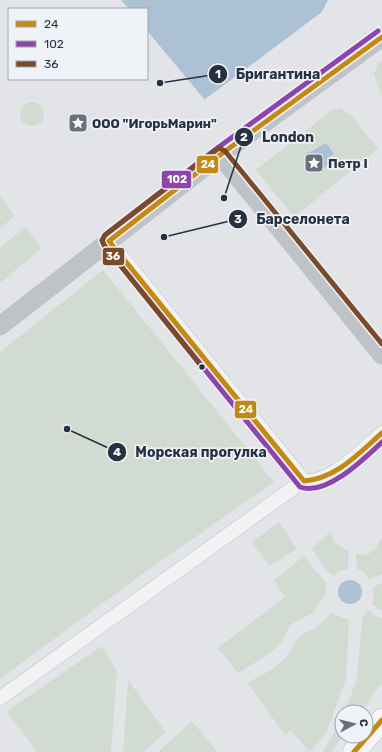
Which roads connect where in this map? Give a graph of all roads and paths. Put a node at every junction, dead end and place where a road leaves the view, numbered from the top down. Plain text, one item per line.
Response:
1 (382, 37) edge
2 (220, 155) junction
3 (109, 241) junction
4 (0, 326) edge
5 (382, 355) edge
6 (382, 433) edge
7 (304, 481) junction
8 (0, 698) edge
9 (382, 720) edge
10 (354, 752) edge

1 - 2 main road
2 - 3 main road
2 - 5 main road
3 - 4 main road
3 - 7 street
6 - 7 street
7 - 8 street
9 - 10 main road

